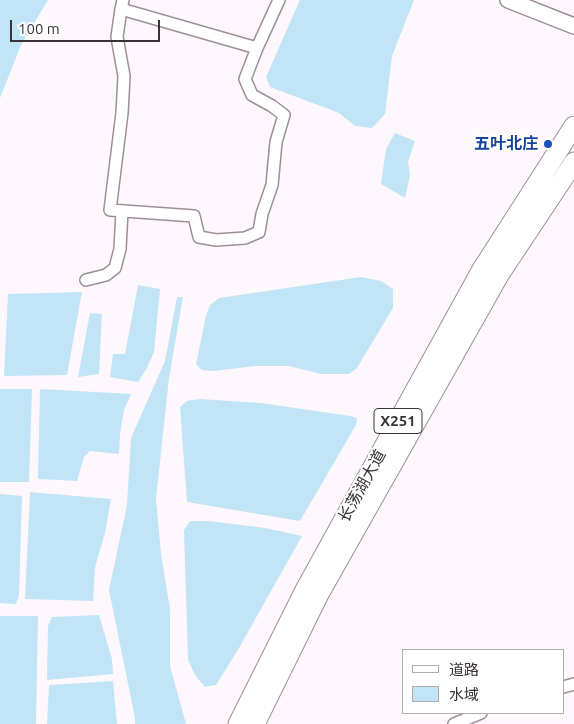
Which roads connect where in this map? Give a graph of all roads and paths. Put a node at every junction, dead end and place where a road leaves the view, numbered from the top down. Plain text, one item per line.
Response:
1 (279, 0) edge
2 (508, 0) edge
3 (122, 5) edge
4 (574, 26) edge
5 (256, 48) junction
6 (574, 126) edge
7 (574, 162) edge
8 (122, 211) junction
9 (86, 280) dead end
10 (479, 714) edge
11 (238, 724) edge
12 (255, 724) edge
13 (454, 724) edge

1 - 5 street
2 - 4 street
3 - 5 street
3 - 8 street
5 - 8 street
6 - 11 main road, 长荡湖大道 / X251
7 - 12 main road, 长荡湖大道 / X251
8 - 9 street
10 - 13 street

